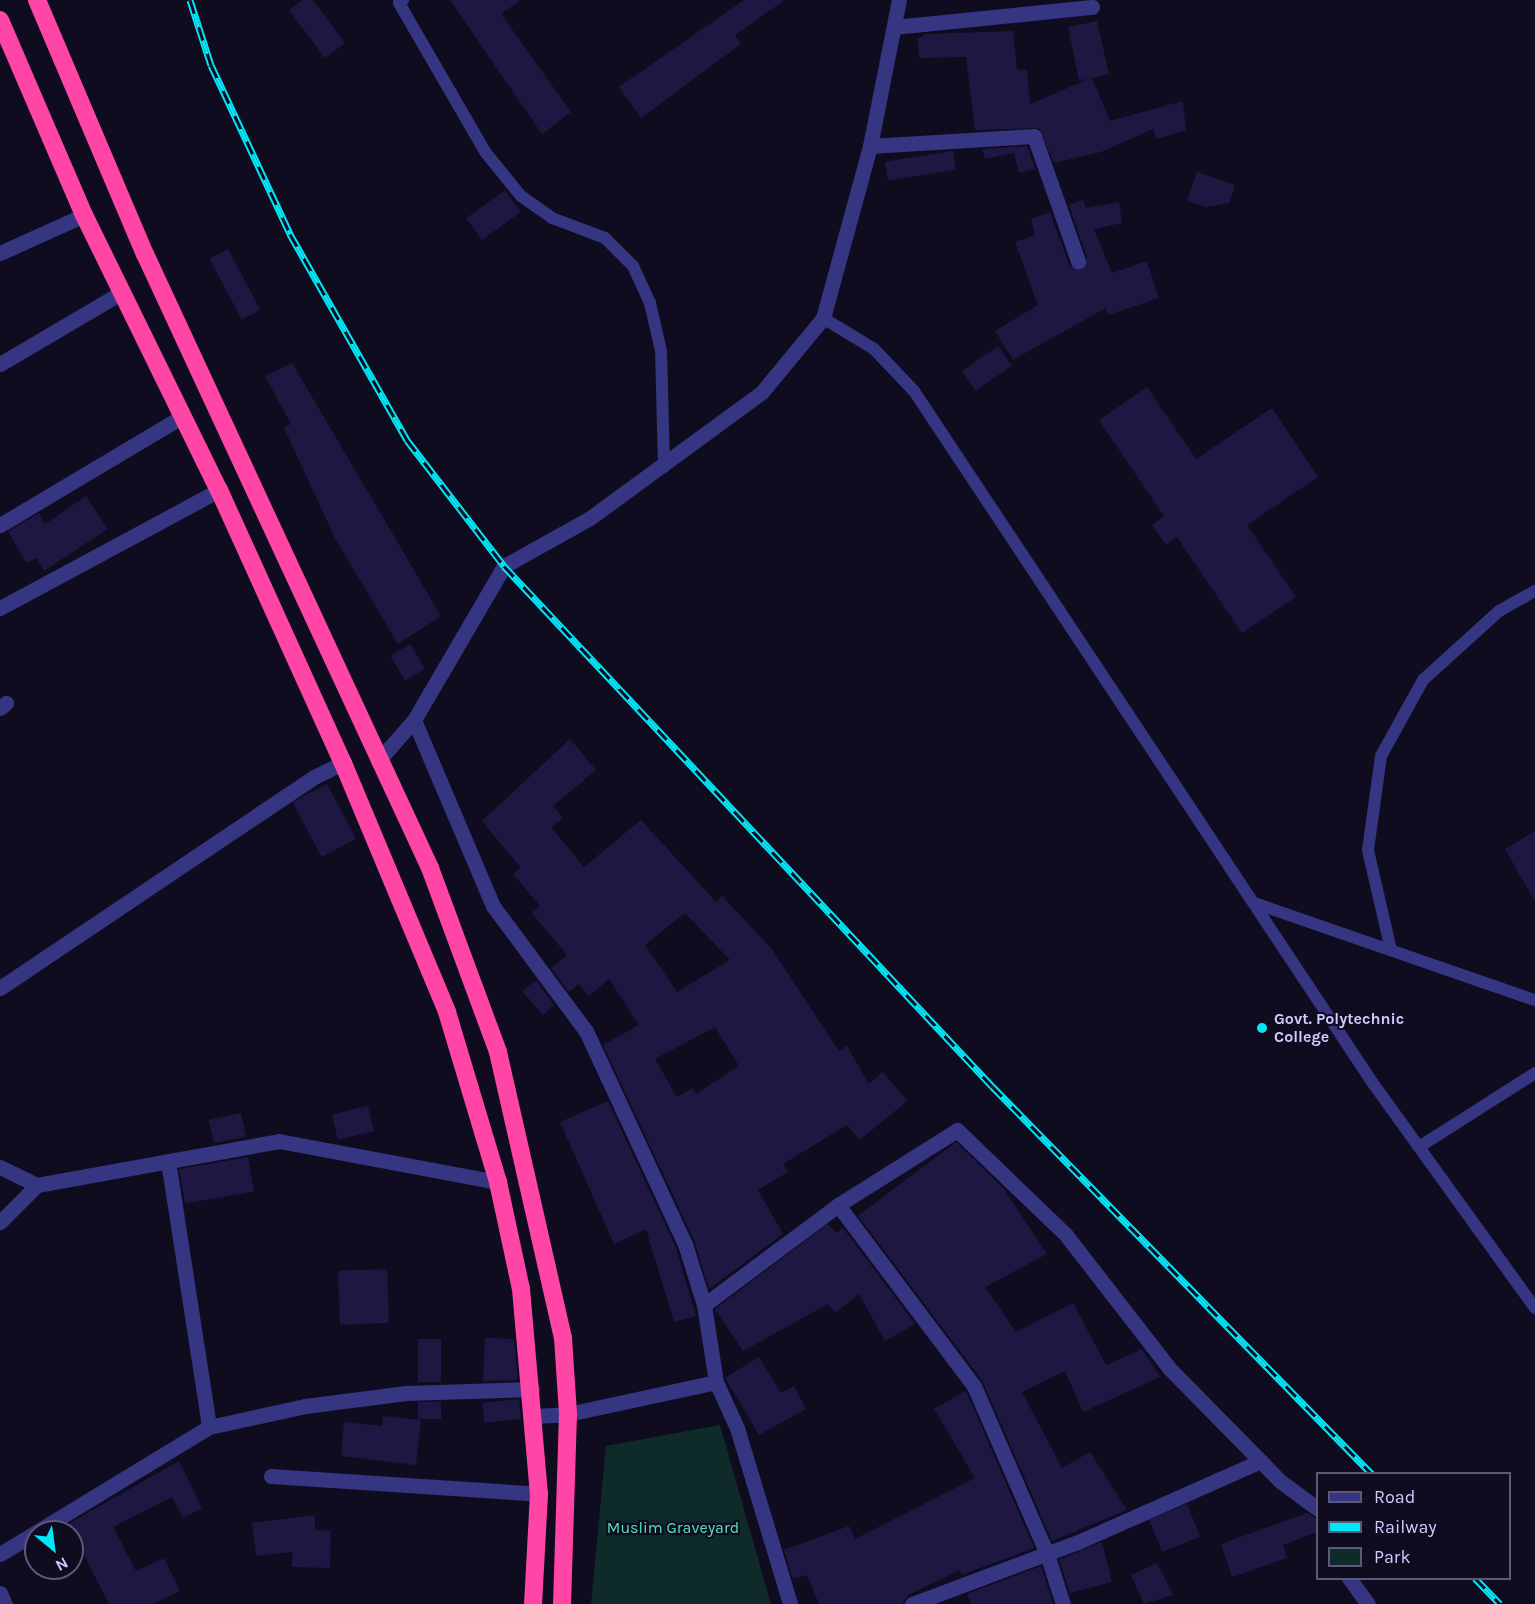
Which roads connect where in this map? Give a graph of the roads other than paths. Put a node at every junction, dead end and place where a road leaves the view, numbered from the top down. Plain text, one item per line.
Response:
1 (37, 0) edge
2 (403, 0) edge
3 (899, 0) edge
4 (1092, 7) dead end
5 (0, 20) edge
6 (894, 27) junction
7 (5, 51) edge
8 (870, 146) junction
9 (84, 214) junction
10 (0, 253) edge
11 (1078, 261) dead end
12 (122, 292) junction
13 (823, 318) junction
14 (0, 364) edge
15 (183, 416) junction
16 (664, 467) junction
17 (219, 490) junction
18 (0, 525) edge
19 (1535, 591) edge
20 (0, 608) edge
21 (414, 720) junction
22 (378, 761) junction
23 (343, 763) junction
24 (1257, 904) junction
25 (1390, 950) junction
26 (0, 988) edge
27 (1535, 1000) edge
28 (1535, 1072) edge
29 (1419, 1147) junction
30 (168, 1161) junction
31 (0, 1167) edge
32 (498, 1182) junction
33 (37, 1185) junction
34 (838, 1204) junction
35 (0, 1222) edge
36 (704, 1305) junction
37 (1535, 1308) edge
38 (716, 1382) junction
39 (532, 1389) junction
40 (568, 1414) junction
41 (534, 1416) junction
42 (209, 1427) junction
43 (1261, 1461) junction
44 (271, 1476) dead end
45 (539, 1494) junction
46 (1316, 1508) edge
47 (0, 1554) edge
48 (1047, 1554) junction
49 (1350, 1580) edge
50 (0, 1593) edge
51 (5, 1604) edge
52 (533, 1604) edge
53 (562, 1604) edge
54 (790, 1604) edge
55 (912, 1604) edge
56 (1063, 1604) edge
57 (1368, 1604) edge

1 - 22 highway
2 - 16 lane
3 - 6 street
4 - 6 street
5 - 7 highway
6 - 8 street
7 - 9 highway
8 - 11 street
8 - 13 street
9 - 10 street
9 - 12 highway
12 - 14 street
12 - 15 highway
13 - 16 street
13 - 24 lane
15 - 17 highway
15 - 18 street
16 - 21 street
17 - 20 street
17 - 23 highway
19 - 25 lane
21 - 22 street
21 - 36 street
22 - 40 highway
23 - 26 street
23 - 32 highway
24 - 25 lane
24 - 29 lane
25 - 27 lane
28 - 29 lane
29 - 37 lane
30 - 32 street
30 - 33 street
30 - 42 street
31 - 33 street
32 - 39 highway
33 - 35 street
34 - 36 street
34 - 43 street
34 - 48 street
36 - 38 street
38 - 40 street
38 - 54 street
39 - 41 highway
39 - 42 street
40 - 41 street
40 - 53 highway
41 - 45 highway
42 - 47 street
43 - 46 street
43 - 48 street
44 - 45 street
45 - 52 highway
48 - 55 street
48 - 56 street
49 - 57 street
50 - 51 street

